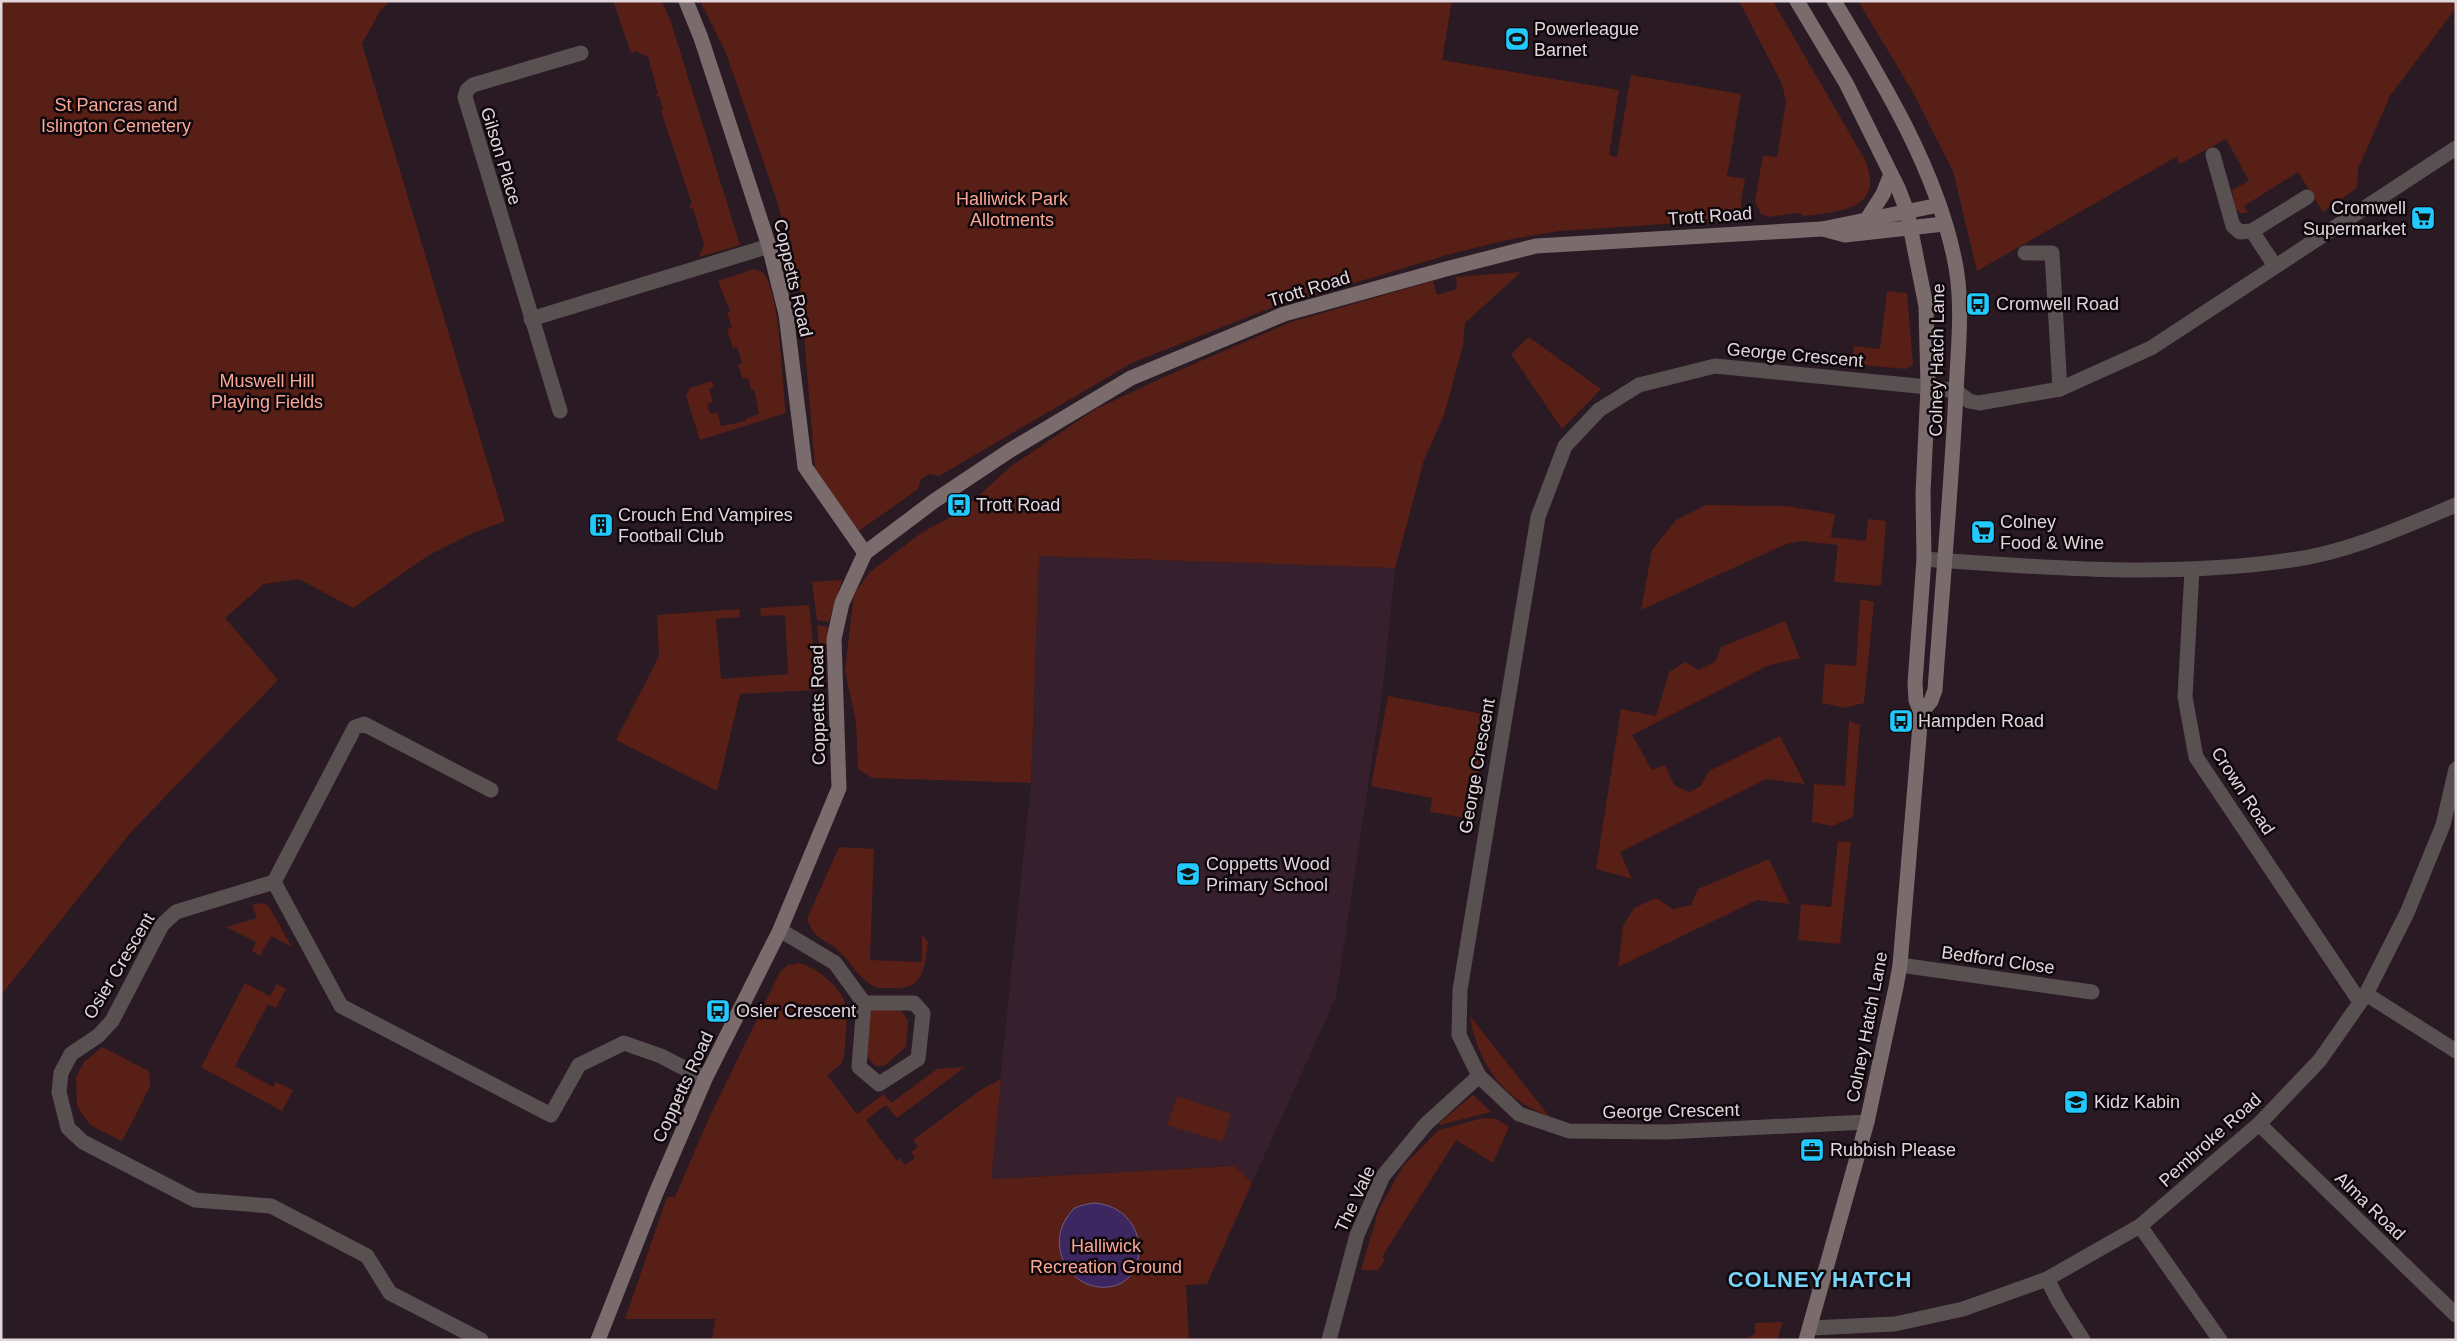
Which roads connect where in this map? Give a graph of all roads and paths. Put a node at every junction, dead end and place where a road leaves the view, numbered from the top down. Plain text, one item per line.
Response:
1 (686, 1) edge
2 (1797, 1) edge
3 (1834, 1) edge
4 (581, 53) dead end
5 (2456, 148) edge
6 (2213, 154) dead end
7 (1891, 174) junction
8 (2308, 197) dead end
9 (1939, 205) junction
10 (1907, 211) junction
11 (1866, 219) junction
12 (1944, 224) junction
13 (1822, 228) junction
14 (1910, 229) junction
15 (2252, 231) junction
16 (768, 246) junction
17 (2025, 253) dead end
18 (2276, 266) junction
19 (531, 319) junction
20 (1928, 387) junction
21 (2060, 389) junction
22 (1956, 391) junction
23 (560, 411) dead end
24 (2456, 505) edge
25 (865, 553) junction
26 (1924, 558) junction
27 (1944, 560) junction
28 (2192, 570) junction
29 (1921, 714) junction
30 (2456, 769) edge
31 (491, 790) dead end
32 (2450, 828) edge
33 (274, 882) junction
34 (780, 930) junction
35 (1900, 965) junction
36 (2092, 992) dead end
37 (2363, 998) junction
38 (864, 1003) junction
39 (2456, 1050) edge
40 (1479, 1076) junction
41 (705, 1078) junction
42 (1867, 1122) junction
43 (2259, 1124) junction
44 (2140, 1226) junction
45 (2047, 1280) junction
46 (2456, 1315) edge
47 (1808, 1334) edge
48 (481, 1340) edge
49 (598, 1340) edge
50 (1329, 1340) edge
51 (2084, 1340) edge
52 (2220, 1340) edge

1 - 16 street, Coppetts Road
2 - 7 street, Colney Hatch Lane
3 - 9 street, Colney Hatch Lane
4 - 19 street, Gilson Place
5 - 18 street
6 - 15 street
7 - 10 street, Colney Hatch Lane
7 - 11 street
8 - 15 street
9 - 10 street, Trott Road
9 - 12 street, Colney Hatch Lane
10 - 11 street, Trott Road
10 - 14 street, Colney Hatch Lane
11 - 13 street, Trott Road
12 - 14 street, Trott Road
12 - 22 street, Colney Hatch Lane
13 - 14 street, Trott Road
13 - 25 street, Trott Road
14 - 20 street, Colney Hatch Lane
15 - 18 street
16 - 19 street
16 - 25 street, Coppetts Road
17 - 21 street
18 - 21 street
19 - 23 street, Gilson Place
20 - 22 street, George Crescent
20 - 26 street, Colney Hatch Lane
20 - 40 street, George Crescent
21 - 22 street
22 - 27 street, Colney Hatch Lane
24 - 28 street
25 - 34 street, Coppetts Road
26 - 27 street
26 - 29 street, Colney Hatch Lane
27 - 28 street
27 - 29 street, Colney Hatch Lane
28 - 37 street, Crown Road
29 - 35 street, Colney Hatch Lane
30 - 32 street, Pembroke Road
31 - 33 street
32 - 37 street, Pembroke Road
33 - 41 street
33 - 48 street, Osier Crescent
34 - 38 street
34 - 41 street, Coppetts Road
35 - 36 street, Bedford Close
35 - 42 street, Colney Hatch Lane
37 - 39 street
37 - 43 street, Pembroke Road
38 - 38 street
40 - 42 street, George Crescent
40 - 50 street, The Vale
41 - 49 street, Coppetts Road
42 - 47 street, Colney Hatch Lane
43 - 44 street, Pembroke Road
43 - 46 street, Alma Road
44 - 45 street, Pembroke Road
44 - 52 street
45 - 47 street, Pembroke Road
45 - 51 street

